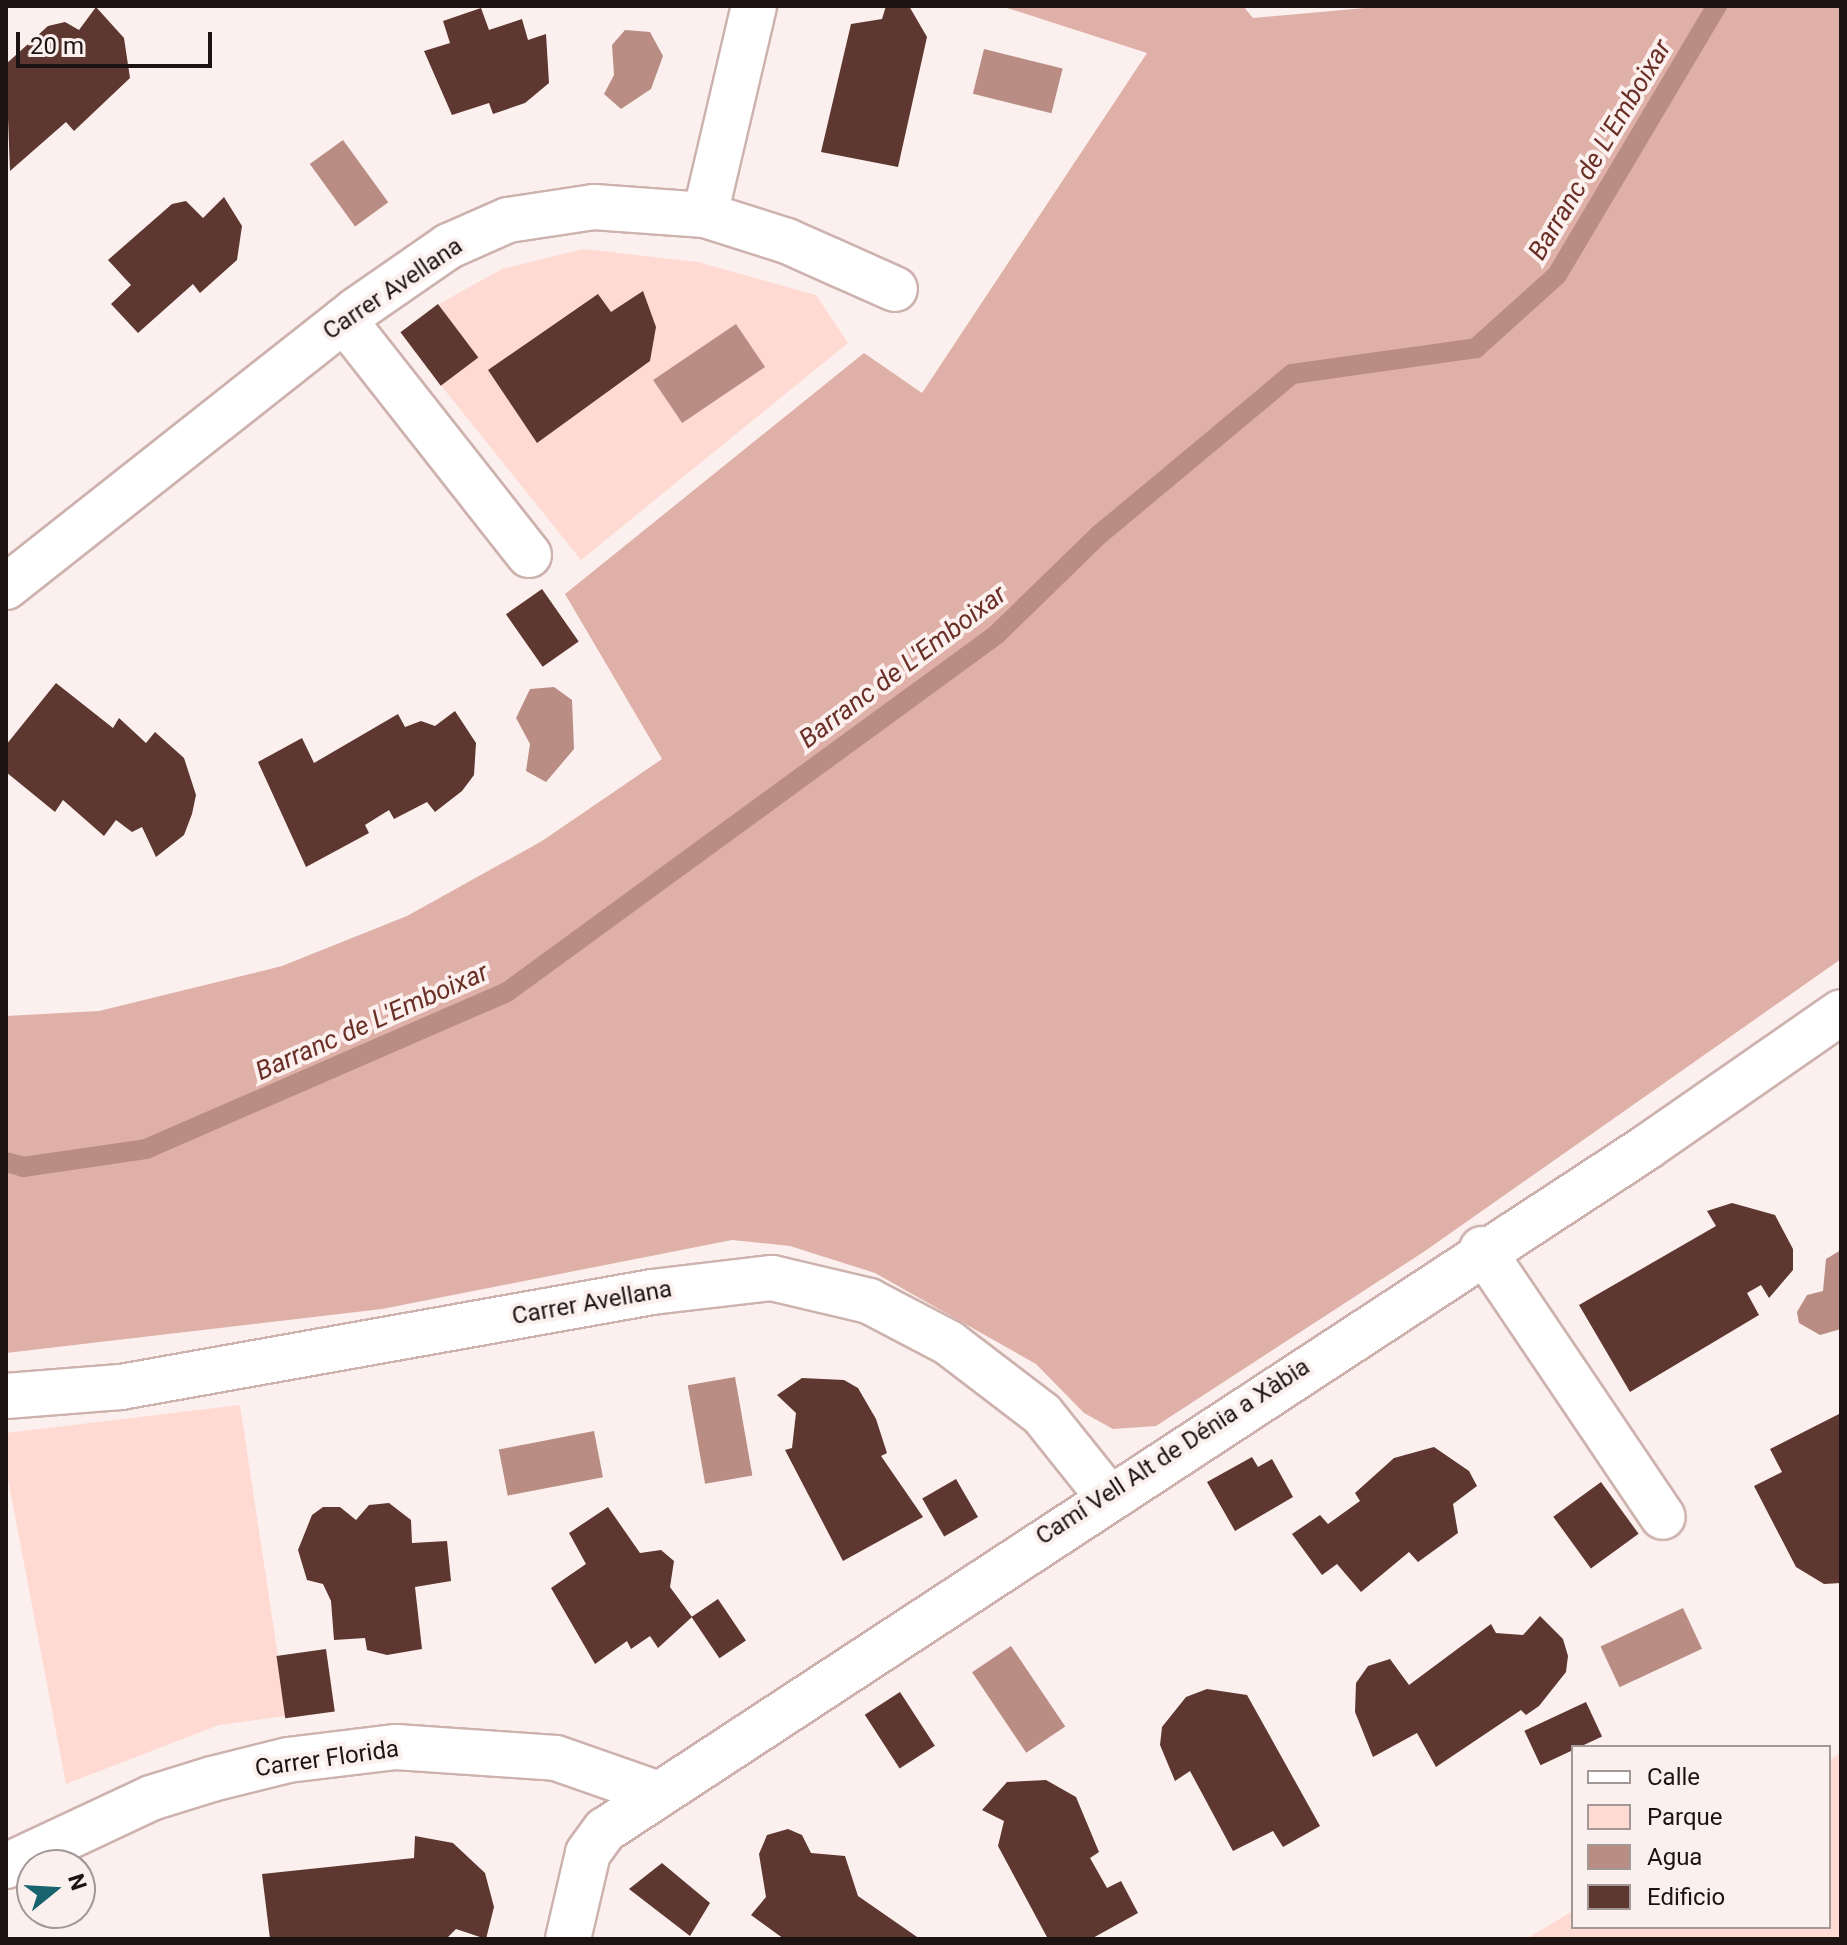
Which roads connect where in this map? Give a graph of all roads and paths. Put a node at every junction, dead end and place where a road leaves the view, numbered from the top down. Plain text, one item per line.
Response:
1 (754, 6) edge
2 (705, 215) junction
3 (895, 289) dead end
4 (344, 320) junction
5 (529, 555) dead end
6 (6, 587) edge
7 (1841, 1012) edge
8 (1482, 1249) junction
9 (6, 1396) edge
10 (1107, 1495) junction
11 (1663, 1517) dead end
12 (659, 1794) junction
13 (6, 1866) edge
14 (568, 1939) edge

1 - 2 street
2 - 3 street, Carrer Avellana
2 - 4 street, Carrer Avellana
4 - 5 street
4 - 6 street, Carrer Avellana
7 - 8 street, Camí Vell Alt de Dénia a Xàbia
8 - 10 street, Camí Vell Alt de Dénia a Xàbia
8 - 11 street
9 - 10 street, Carrer Avellana
10 - 12 street, Camí Vell Alt de Dénia a Xàbia
12 - 13 street, Carrer Florida
12 - 14 street, Camí Vell Alt de Dénia a Xàbia

